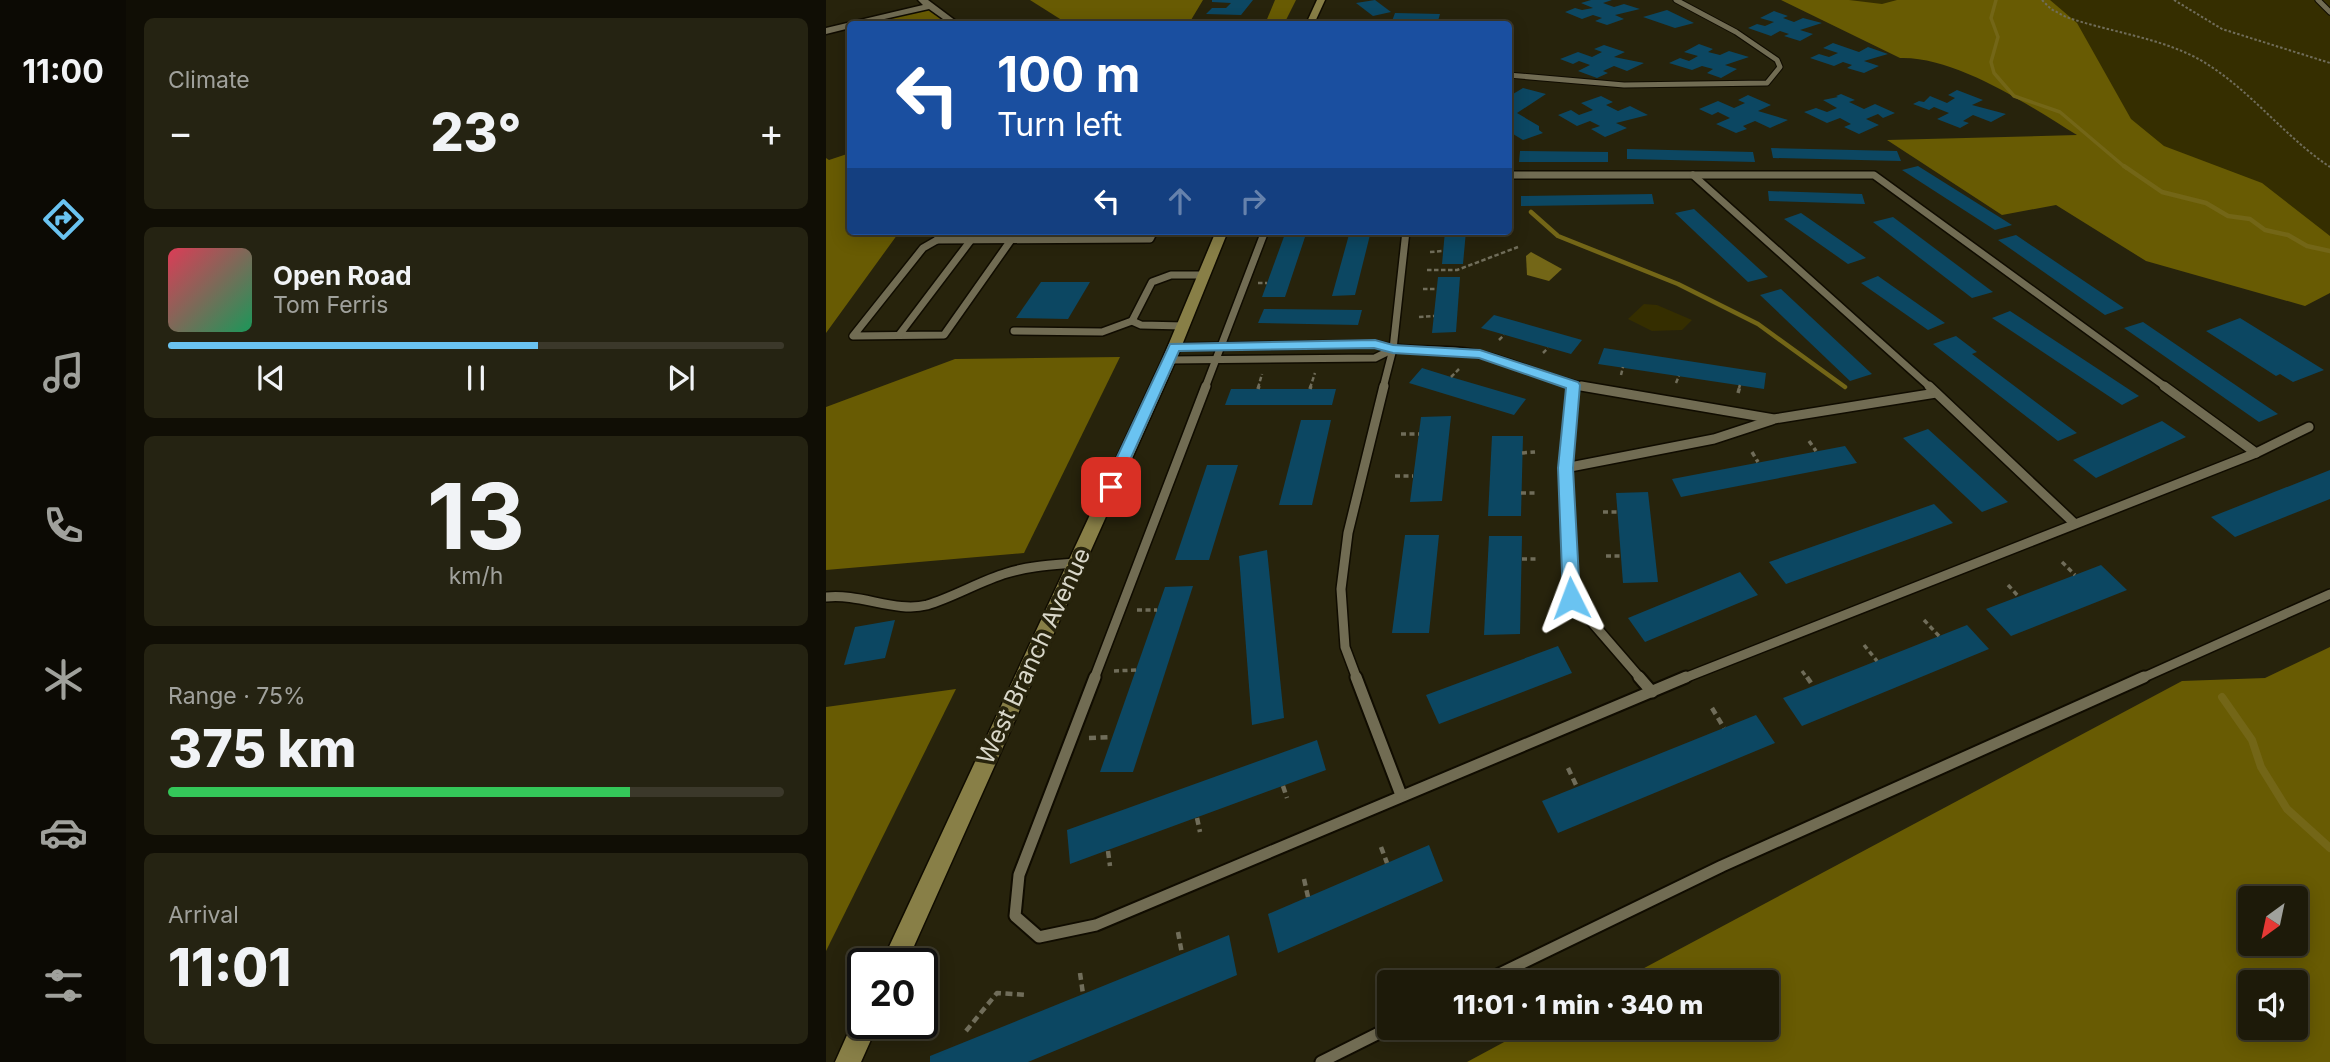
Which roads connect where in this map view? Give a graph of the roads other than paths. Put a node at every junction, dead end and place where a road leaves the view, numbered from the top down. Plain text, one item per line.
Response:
1 (1321, 0) edge
2 (1676, 0) edge
3 (2318, 0) edge
4 (926, 3) edge
5 (2330, 12) edge
6 (865, 21) edge
7 (951, 21) edge
8 (1312, 21) edge
9 (847, 26) edge
10 (826, 31) edge
11 (1512, 75) edge
12 (1693, 175) junction
13 (1512, 176) edge
14 (945, 235) edge
15 (1152, 235) edge
16 (1220, 235) edge
17 (1264, 235) edge
18 (1406, 235) edge
19 (937, 240) junction
20 (971, 240) junction
21 (1011, 240) junction
22 (1203, 275) junction
23 (1132, 321) junction
24 (1184, 326) junction
25 (1014, 331) dead end
26 (899, 335) junction
27 (1223, 346) junction
28 (1393, 349) junction
29 (1172, 354) junction
30 (1217, 361) junction
31 (1573, 385) junction
32 (1936, 393) junction
33 (1774, 419) junction
34 (2309, 427) dead end
35 (2256, 453) junction
36 (1565, 468) junction
37 (2074, 523) junction
38 (1076, 564) junction
39 (2330, 594) edge
40 (826, 597) edge
41 (1652, 692) junction
42 (1401, 795) junction
43 (899, 948) edge
44 (1508, 970) edge
45 (1377, 1034) edge
46 (858, 1039) edge
47 (848, 1062) edge
48 (1321, 1062) edge

1 - 8 street
2 - 11 lane
3 - 5 lane
4 - 6 street
4 - 7 street
9 - 10 street
12 - 13 lane
12 - 32 lane
12 - 35 lane
14 - 19 lane
15 - 21 lane
16 - 22 street, West Branch Avenue
17 - 27 lane
18 - 28 lane
19 - 20 lane
19 - 26 lane
20 - 21 lane
20 - 26 lane
21 - 26 lane
22 - 23 lane
22 - 24 street, West Branch Avenue
23 - 24 lane
23 - 25 lane
24 - 29 street, West Branch Avenue
27 - 28 lane
27 - 29 lane
27 - 30 lane
28 - 30 lane
28 - 31 lane
28 - 42 lane
29 - 30 lane
29 - 38 street, West Branch Avenue
30 - 42 lane
31 - 33 lane
31 - 36 lane
32 - 33 lane
32 - 37 lane
33 - 36 lane
34 - 35 lane
35 - 37 lane
36 - 41 lane
37 - 41 lane
38 - 40 lane
38 - 43 street, West Branch Avenue
39 - 44 lane
41 - 42 lane
45 - 48 lane
46 - 47 street

